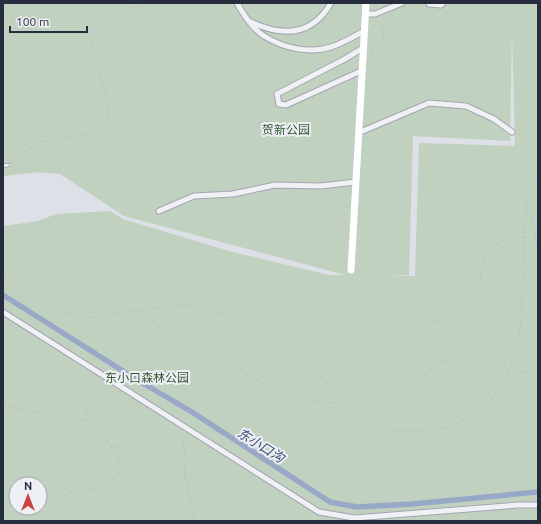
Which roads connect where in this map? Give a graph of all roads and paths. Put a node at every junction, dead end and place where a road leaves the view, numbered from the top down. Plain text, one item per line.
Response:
1 (150, 3) edge
2 (170, 3) edge
3 (177, 3) edge
4 (237, 3) edge
5 (331, 3) edge
6 (366, 3) edge
7 (402, 3) edge
8 (428, 3) edge
9 (443, 3) edge
10 (396, 6) junction
11 (365, 14) junction
12 (248, 21) junction
13 (364, 30) junction
14 (362, 48) junction
15 (362, 67) junction
16 (512, 132) dead end
17 (358, 133) junction
18 (8, 165) joint
19 (3, 166) edge
20 (538, 174) edge
21 (356, 182) junction
22 (159, 211) dead end
23 (525, 214) junction
24 (525, 236) junction
25 (538, 250) edge
26 (351, 270) dead end
27 (3, 273) edge
28 (137, 311) junction
29 (3, 312) edge
30 (427, 323) dead end
31 (538, 367) edge
32 (238, 368) junction
33 (509, 370) junction
34 (96, 371) junction
35 (203, 395) dead end
36 (342, 402) junction
37 (3, 405) edge
38 (87, 420) junction
39 (370, 422) junction
40 (183, 426) junction
41 (110, 446) junction
42 (185, 471) junction
43 (106, 488) junction
44 (538, 505) edge
45 (48, 521) edge
46 (140, 521) edge
47 (143, 521) edge
48 (194, 521) edge
49 (271, 521) edge

1 - 18 path
2 - 3 path
4 - 12 street
5 - 12 street
6 - 11 street
7 - 10 street
8 - 9 street
10 - 11 street
10 - 15 path
11 - 13 street
12 - 13 street
13 - 14 street
14 - 15 street
14 - 15 street
15 - 17 street
16 - 17 street
17 - 21 street
18 - 19 lane
20 - 23 path
21 - 22 street
21 - 26 street
23 - 24 path
23 - 25 path
24 - 30 path
24 - 33 path
27 - 28 path
28 - 32 path
28 - 36 path
29 - 34 street
31 - 33 path
32 - 35 path
32 - 36 path
33 - 39 path
33 - 39 path
34 - 38 path
34 - 40 street
36 - 39 path
37 - 38 path
38 - 41 path
40 - 42 path
40 - 44 street
41 - 42 path
41 - 43 path
42 - 47 path
42 - 48 path
42 - 49 path
43 - 45 path
43 - 46 path

